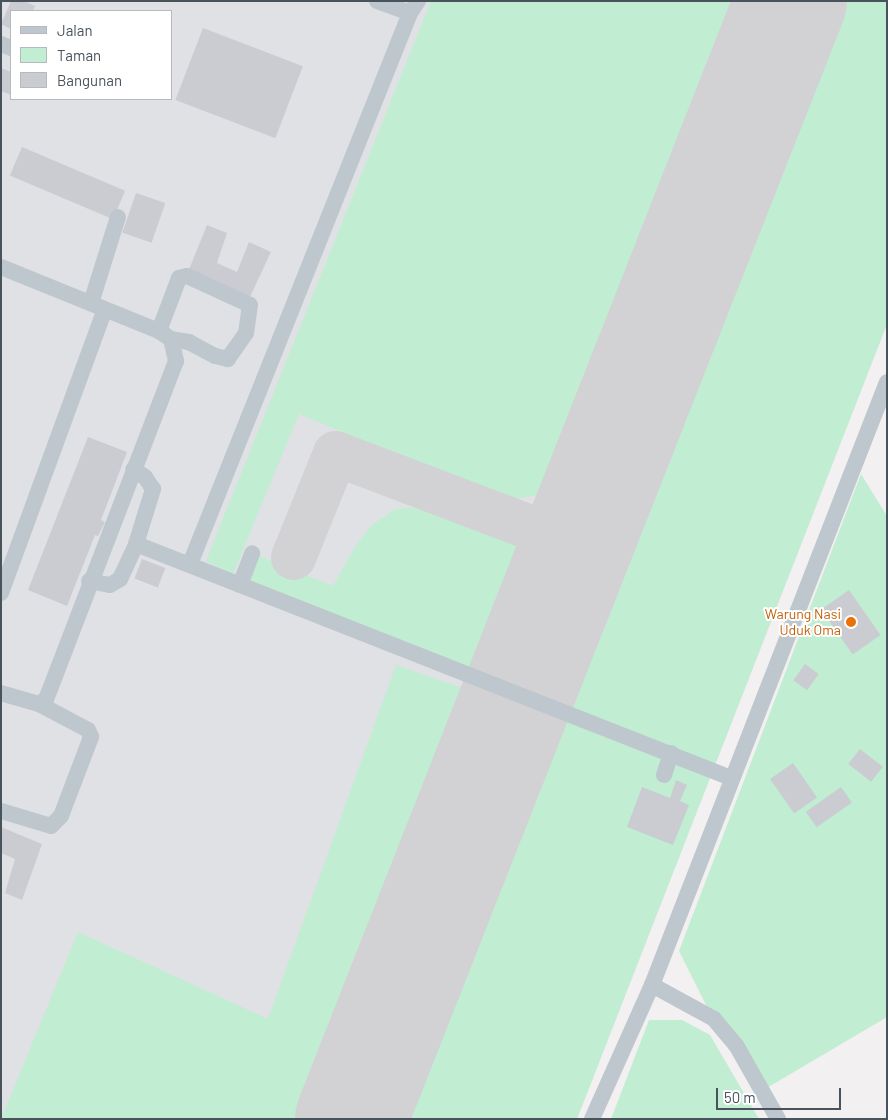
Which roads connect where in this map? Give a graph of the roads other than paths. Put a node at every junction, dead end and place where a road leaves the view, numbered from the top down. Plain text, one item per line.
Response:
1 (377, 1) edge
2 (414, 7) edge
3 (118, 217) dead end
4 (1, 267) edge
5 (98, 306) junction
6 (165, 335) junction
7 (887, 382) edge
8 (133, 469) junction
9 (136, 544) junction
10 (252, 553) dead end
11 (190, 564) junction
12 (90, 581) junction
13 (240, 585) junction
14 (1, 593) edge
15 (1, 693) edge
16 (39, 704) junction
17 (671, 753) junction
18 (664, 775) dead end
19 (731, 778) junction
20 (1, 810) edge
21 (652, 985) junction
22 (592, 1119) edge
23 (778, 1119) edge

1 - 2 street
2 - 11 street
3 - 5 street
4 - 5 street
5 - 6 street
5 - 14 street
6 - 6 street
6 - 8 street
7 - 19 street
8 - 9 street
8 - 12 street
9 - 11 street
9 - 12 street
10 - 13 street
11 - 13 street
12 - 16 street
13 - 17 street
15 - 16 street
16 - 20 street
17 - 18 street
17 - 19 street
19 - 21 street
21 - 22 street
21 - 23 street

